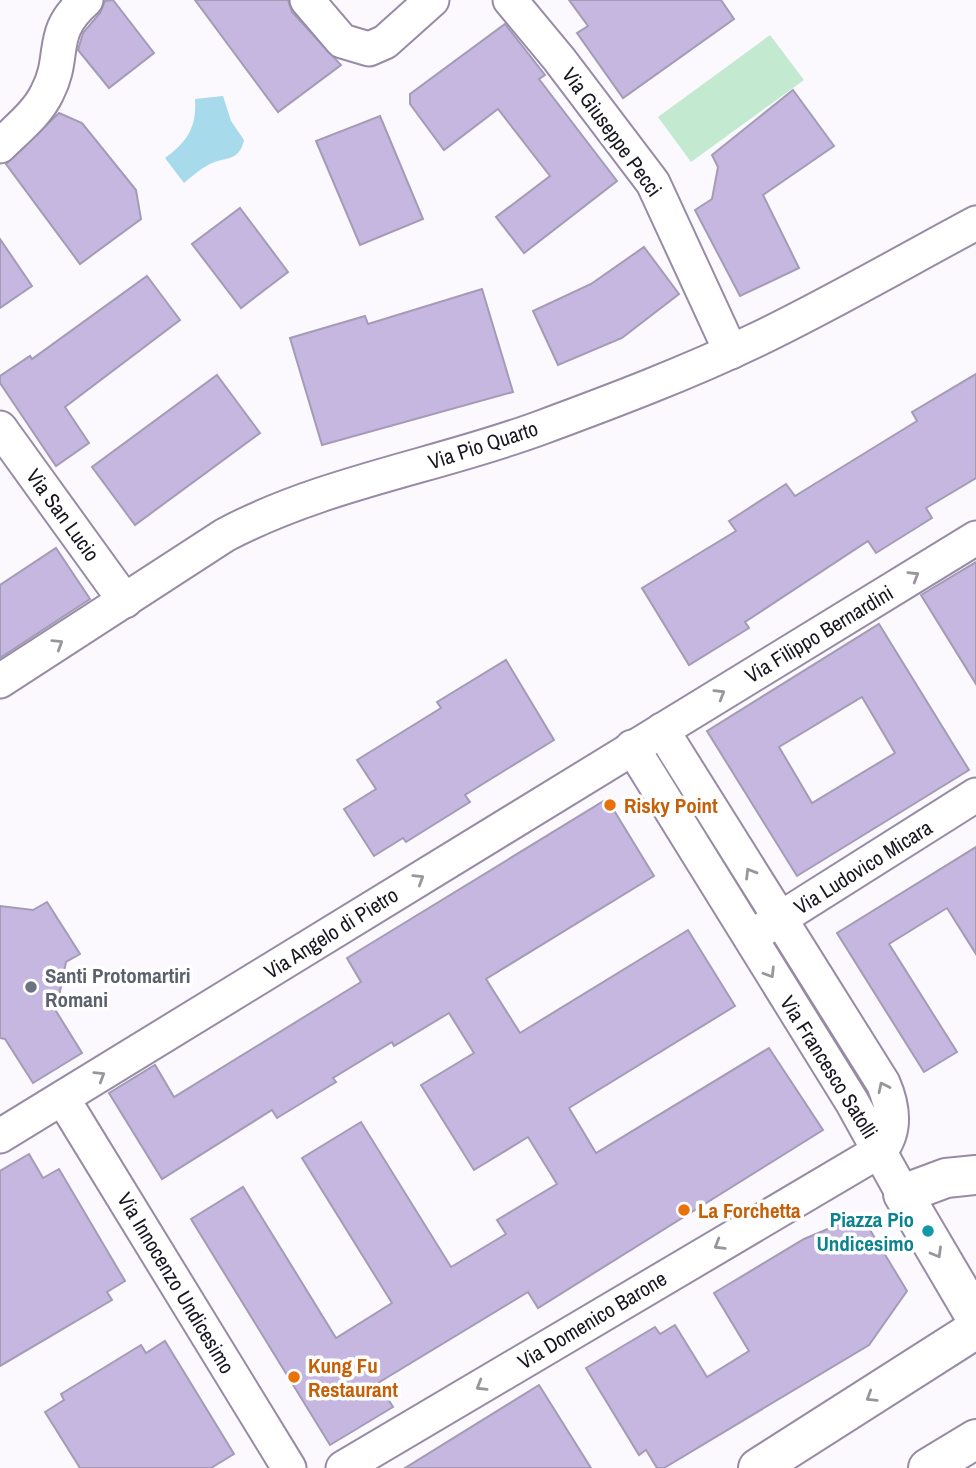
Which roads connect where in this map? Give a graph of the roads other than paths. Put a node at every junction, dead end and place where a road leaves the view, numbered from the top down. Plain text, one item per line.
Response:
1 (86, 0) edge
2 (307, 0) edge
3 (432, 0) edge
4 (510, 0) edge
5 (0, 146) edge
6 (976, 223) edge
7 (731, 352) junction
8 (0, 429) edge
9 (976, 538) edge
10 (125, 601) junction
11 (0, 681) edge
12 (662, 730) junction
13 (632, 747) junction
14 (976, 795) edge
15 (779, 920) junction
16 (750, 939) junction
17 (63, 1099) junction
18 (0, 1136) edge
19 (881, 1150) junction
20 (976, 1175) edge
21 (903, 1194) junction
22 (976, 1318) edge
23 (976, 1329) edge
24 (976, 1439) edge
25 (289, 1468) edge
26 (343, 1468) edge
27 (758, 1468) edge
28 (928, 1468) edge

1 - 5 street
2 - 3 street
4 - 7 street, Via Giuseppe Pecci
6 - 7 street, Via Pio Quarto
7 - 10 street, Via Pio Quarto
8 - 10 street, Via San Lucio
12 -> 9 street, Via Filippo Bernardini
11 -> 10 street, Via Pio Quarto
12 - 13 street, Via Angelo di Pietro
15 -> 12 street, Via Francesco Satolli
13 - 16 street, Via Francesco Satolli
17 -> 13 street, Via Angelo di Pietro
14 - 15 street, Via Ludovico Micara
15 - 16 street, Via Ludovico Micara
19 -> 15 street, Via Francesco Satolli
16 -> 19 street, Via Francesco Satolli
17 - 18 street, Via Angelo di Pietro
17 - 25 street, Via Innocenzo Undicesimo
19 - 21 street
19 -> 26 street, Via Domenico Barone
20 - 21 main road
21 -> 22 main road
23 -> 27 main road
24 - 28 main road

